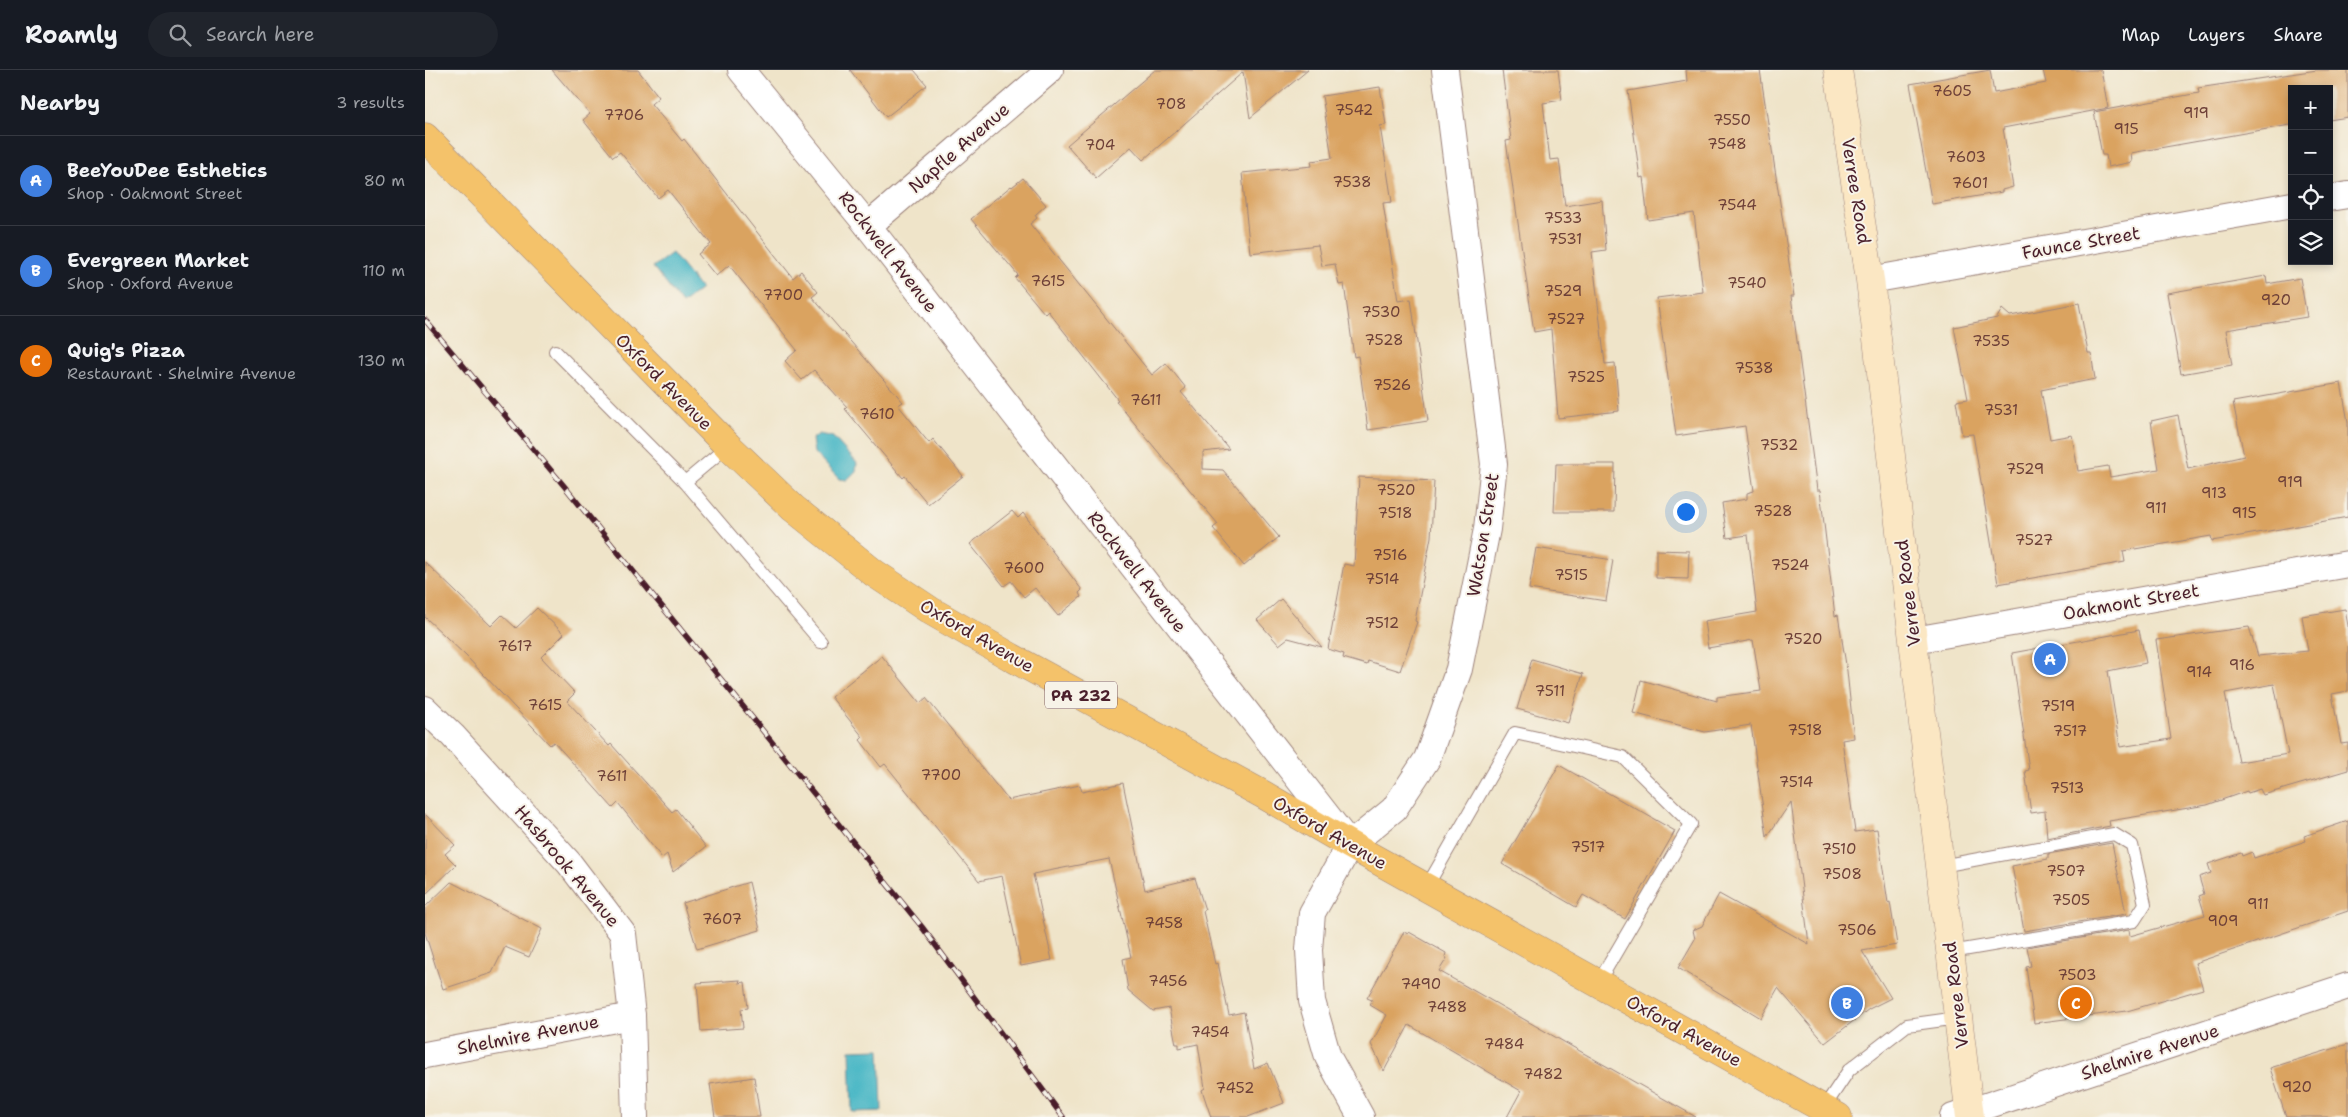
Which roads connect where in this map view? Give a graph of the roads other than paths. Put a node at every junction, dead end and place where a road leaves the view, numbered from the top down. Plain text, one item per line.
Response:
1 (741, 70) edge
2 (1051, 70) edge
3 (1445, 70) edge
4 (1838, 70) edge
5 (425, 137) edge
6 (2348, 195) edge
7 (2333, 197) edge
8 (2288, 206) edge
9 (868, 226) junction
10 (1870, 280) junction
11 (555, 351) dead end
12 (728, 446) junction
13 (685, 482) junction
14 (2348, 564) edge
15 (1914, 640) junction
16 (821, 642) dead end
17 (425, 708) edge
18 (1350, 845) junction
19 (1941, 866) junction
20 (1426, 888) junction
21 (1951, 952) junction
22 (1598, 983) junction
23 (2348, 986) edge
24 (632, 1016) junction
25 (1959, 1018) junction
26 (425, 1055) edge
27 (1831, 1113) edge
28 (1964, 1115) edge
29 (635, 1117) edge
30 (1361, 1117) edge

1 - 9 street, Rockwell Avenue
2 - 9 street, Napfle Avenue
3 - 18 street, Watson Street
4 - 10 main road, Verree Road
5 - 12 main road, Oxford Avenue / PA 232
6 - 7 street
8 - 10 street, Faunce Street
9 - 18 street, Rockwell Avenue
10 - 15 main road, Verree Road
11 - 13 lane
12 - 13 lane
12 - 18 main road, Oxford Avenue / PA 232
13 - 16 lane
14 - 15 street, Oakmont Street
15 - 19 main road, Verree Road
17 - 24 street, Hasbrook Avenue
18 - 20 main road, Oxford Avenue / PA 232
18 - 30 street
19 - 21 main road, Verree Road
19 - 21 lane
20 - 22 main road, Oxford Avenue / PA 232
20 - 22 lane
21 - 25 main road, Verree Road
22 - 27 main road, Oxford Avenue / PA 232
23 - 28 street, Shelmire Avenue
24 - 26 street, Shelmire Avenue
24 - 29 street, Hasbrook Avenue
25 - 27 lane
25 - 28 main road, Verree Road

